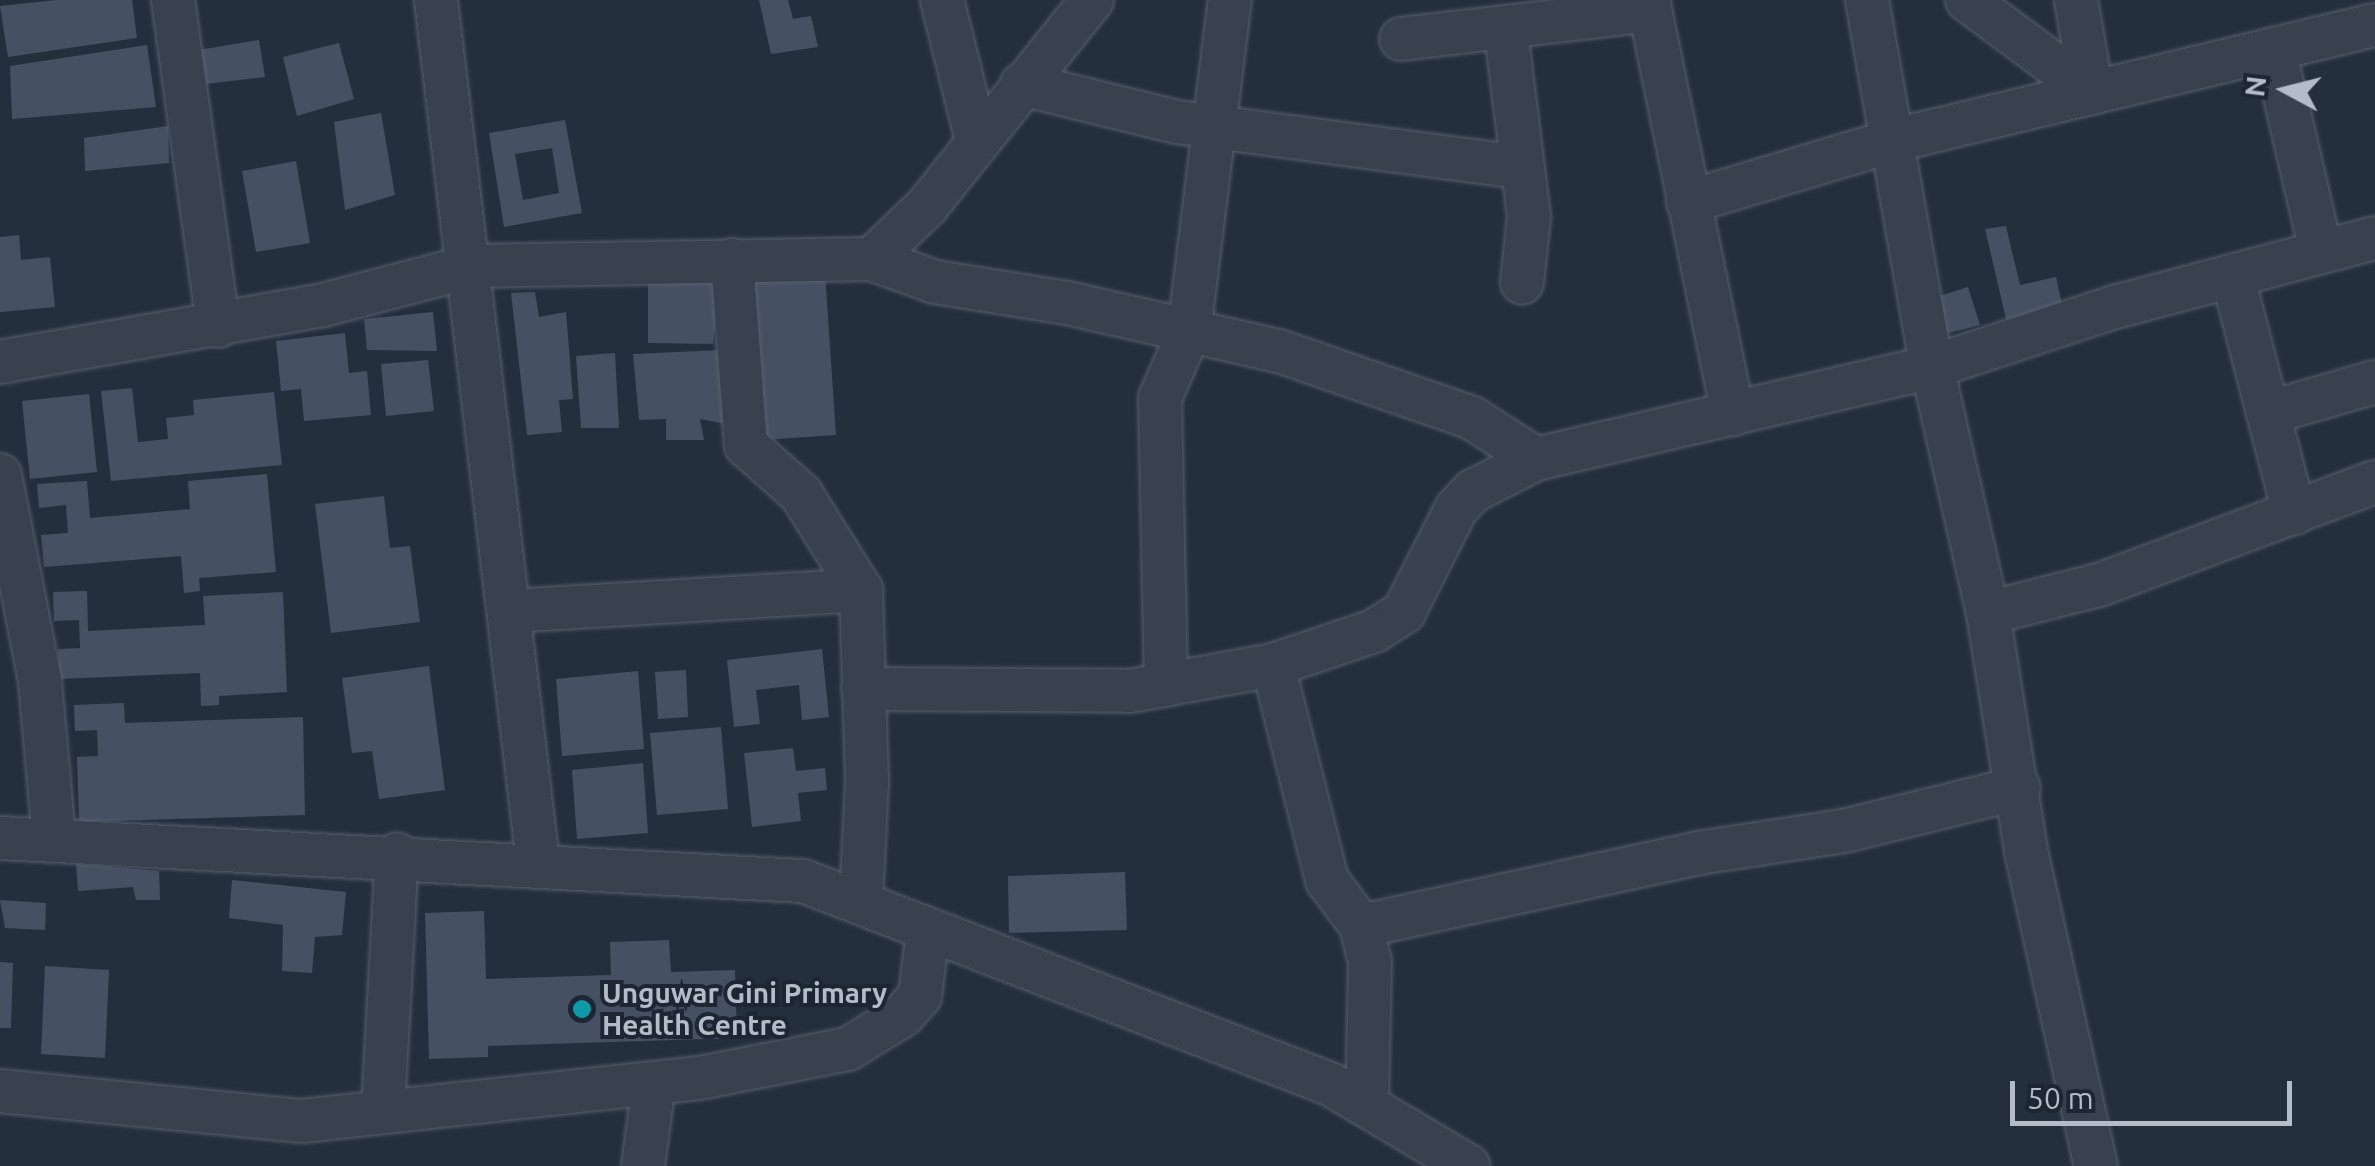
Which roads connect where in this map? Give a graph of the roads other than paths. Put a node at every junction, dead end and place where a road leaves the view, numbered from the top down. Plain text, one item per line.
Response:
1 (173, 0) edge
2 (436, 0) edge
3 (942, 0) edge
4 (1092, 0) edge
5 (1230, 0) edge
6 (1867, 0) edge
7 (1967, 0) edge
8 (2076, 0) edge
9 (1649, 5) edge
10 (2375, 24) edge
11 (1506, 32) junction
12 (1401, 39) dead end
13 (2274, 49) junction
14 (1022, 84) junction
15 (2092, 92) junction
16 (1220, 126) junction
17 (977, 140) junction
18 (1891, 141) junction
19 (1520, 167) junction
20 (1688, 202) junction
21 (2375, 238) edge
22 (2321, 251) junction
23 (872, 259) junction
24 (732, 260) junction
25 (472, 266) junction
26 (2233, 278) junction
27 (1522, 283) dead end
28 (218, 326) junction
29 (1189, 332) junction
30 (0, 362) edge
31 (1932, 367) junction
32 (2375, 382) edge
33 (2268, 413) junction
34 (1732, 414) junction
35 (1536, 459) junction
36 (0, 475) edge
37 (2372, 493) edge
38 (2294, 513) junction
39 (861, 590) junction
40 (510, 611) junction
41 (1988, 613) junction
42 (1274, 666) junction
43 (1166, 684) junction
44 (863, 689) junction
45 (2020, 788) junction
46 (0, 838) edge
47 (54, 838) junction
48 (397, 854) junction
49 (538, 863) junction
50 (861, 899) junction
51 (1362, 926) junction
52 (928, 931) junction
53 (654, 1084) junction
54 (0, 1091) edge
55 (1366, 1105) junction
56 (383, 1112) junction
57 (643, 1166) edge
58 (1468, 1166) edge
59 (2096, 1166) edge

1 - 28 street
2 - 25 street
3 - 17 street
4 - 14 street
5 - 16 street
6 - 18 street
7 - 15 street
8 - 15 street
9 - 11 street
9 - 20 street
10 - 13 street
11 - 12 street
11 - 19 street
13 - 15 street
13 - 22 street
14 - 16 street
14 - 17 street
15 - 18 street
16 - 19 street
16 - 29 street
17 - 23 street
18 - 20 street
18 - 31 street
19 - 27 street
20 - 34 street
21 - 22 street
22 - 26 street
23 - 24 street
23 - 29 street
24 - 25 street
24 - 39 street
25 - 28 street
25 - 40 street
26 - 31 street
26 - 33 street
28 - 30 street
29 - 35 street
29 - 43 street
31 - 34 street
31 - 41 street
32 - 33 street
33 - 38 street
34 - 35 street
35 - 42 street
36 - 47 street
37 - 38 street
38 - 41 street
39 - 40 street
39 - 44 street
40 - 49 street
41 - 45 street
42 - 43 street
42 - 51 street
43 - 44 street
44 - 50 street
45 - 51 street
45 - 59 street
46 - 47 street
47 - 48 street
48 - 49 street
48 - 56 street
49 - 50 street
50 - 52 street
51 - 55 street
52 - 53 street
52 - 55 street
53 - 56 street
53 - 57 street
54 - 56 street
55 - 58 street

